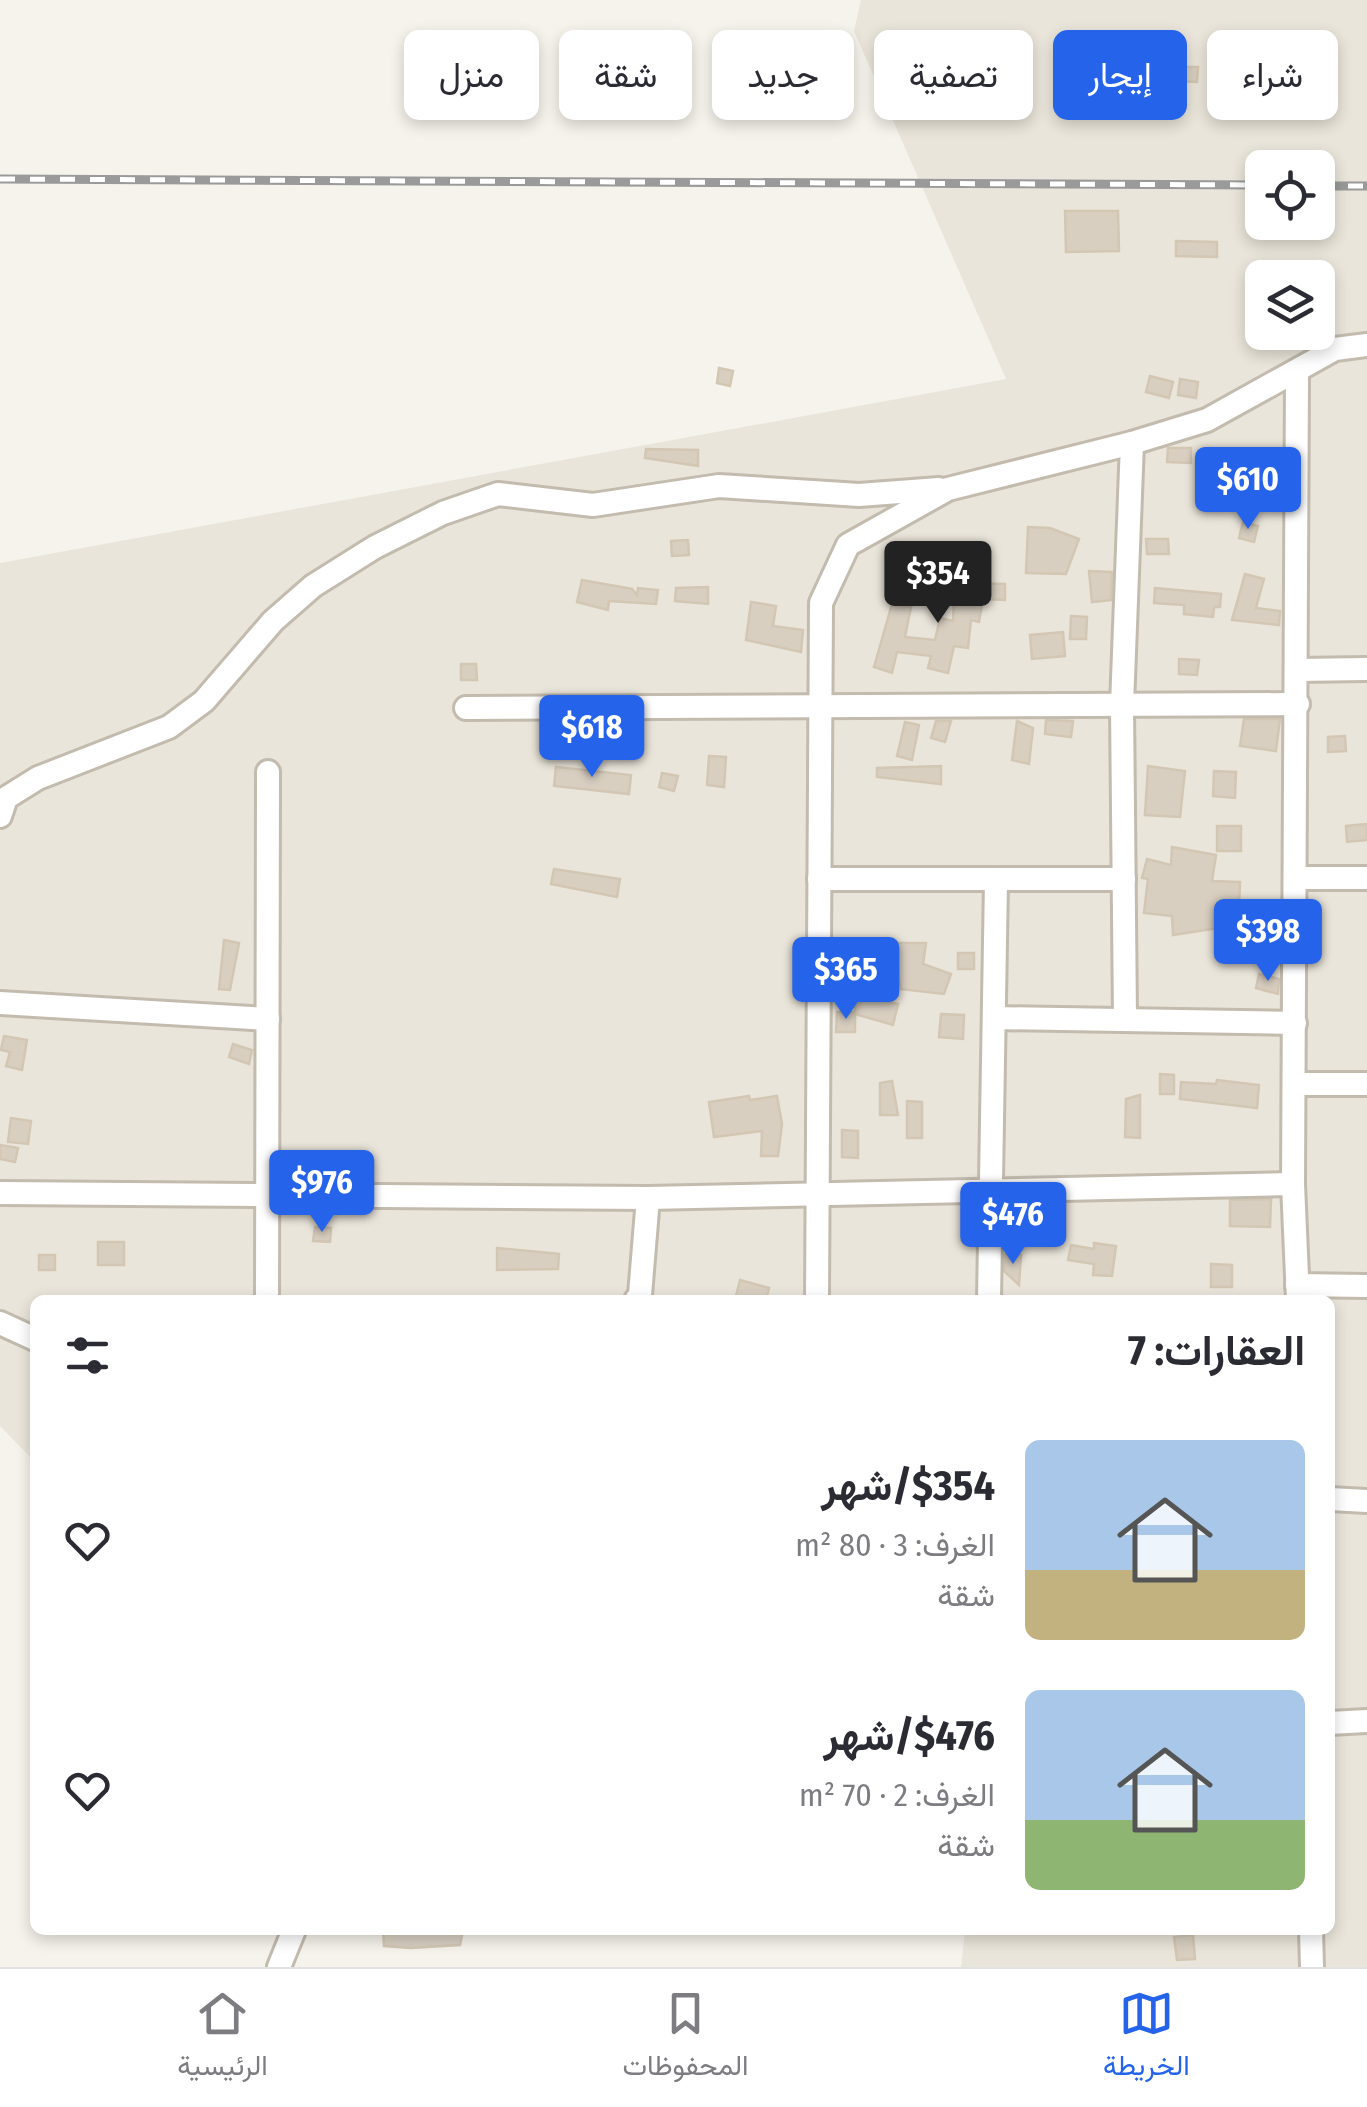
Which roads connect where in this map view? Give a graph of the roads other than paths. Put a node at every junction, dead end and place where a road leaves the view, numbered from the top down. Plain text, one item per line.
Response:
1 (1367, 346) edge
2 (1297, 374) junction
3 (1132, 444) junction
4 (948, 489) junction
5 (1367, 669) edge
6 (1298, 670) junction
7 (1298, 704) junction
8 (1122, 705) junction
9 (820, 707) junction
10 (466, 708) dead end
11 (268, 772) dead end
12 (0, 816) edge
13 (1124, 878) junction
14 (1296, 878) junction
15 (1367, 878) edge
16 (819, 879) junction
17 (996, 881) junction
18 (0, 1003) edge
19 (994, 1018) junction
20 (268, 1019) junction
21 (1125, 1020) junction
22 (1295, 1023) junction
23 (1294, 1084) junction
24 (1367, 1084) edge
25 (1293, 1184) junction
26 (992, 1191) junction
27 (0, 1193) edge
28 (818, 1194) junction
29 (270, 1197) junction
30 (648, 1198) junction
31 (1367, 1286) edge
32 (1298, 1293) edge
33 (267, 1295) edge
34 (639, 1295) edge
35 (817, 1295) edge
36 (988, 1295) edge
37 (0, 1322) edge
38 (30, 1337) edge
39 (1335, 1500) edge
40 (1367, 1501) edge
41 (1367, 1721) edge
42 (1335, 1722) edge
43 (292, 1935) edge
44 (1311, 1935) edge
45 (279, 1967) edge
46 (1312, 1967) edge

1 - 2 street
2 - 3 street
2 - 6 street
3 - 4 street
3 - 8 street
4 - 9 street
4 - 12 street
5 - 6 street
6 - 7 street
7 - 8 street
7 - 14 street
8 - 9 street
8 - 13 street
9 - 10 street
9 - 16 street
11 - 20 street
13 - 17 street
13 - 21 street
14 - 15 street
14 - 22 street
16 - 17 street
16 - 28 street
17 - 19 street
18 - 20 street
19 - 21 street
19 - 26 street
20 - 29 street
21 - 22 street
22 - 23 street
23 - 24 street
23 - 25 street
25 - 26 street
25 - 32 street
26 - 28 street
26 - 36 street
27 - 29 street
28 - 30 street
28 - 35 street
29 - 30 street
29 - 33 street
30 - 34 street
31 - 32 street
37 - 38 street
39 - 40 street
41 - 42 street
43 - 45 street
44 - 46 street

